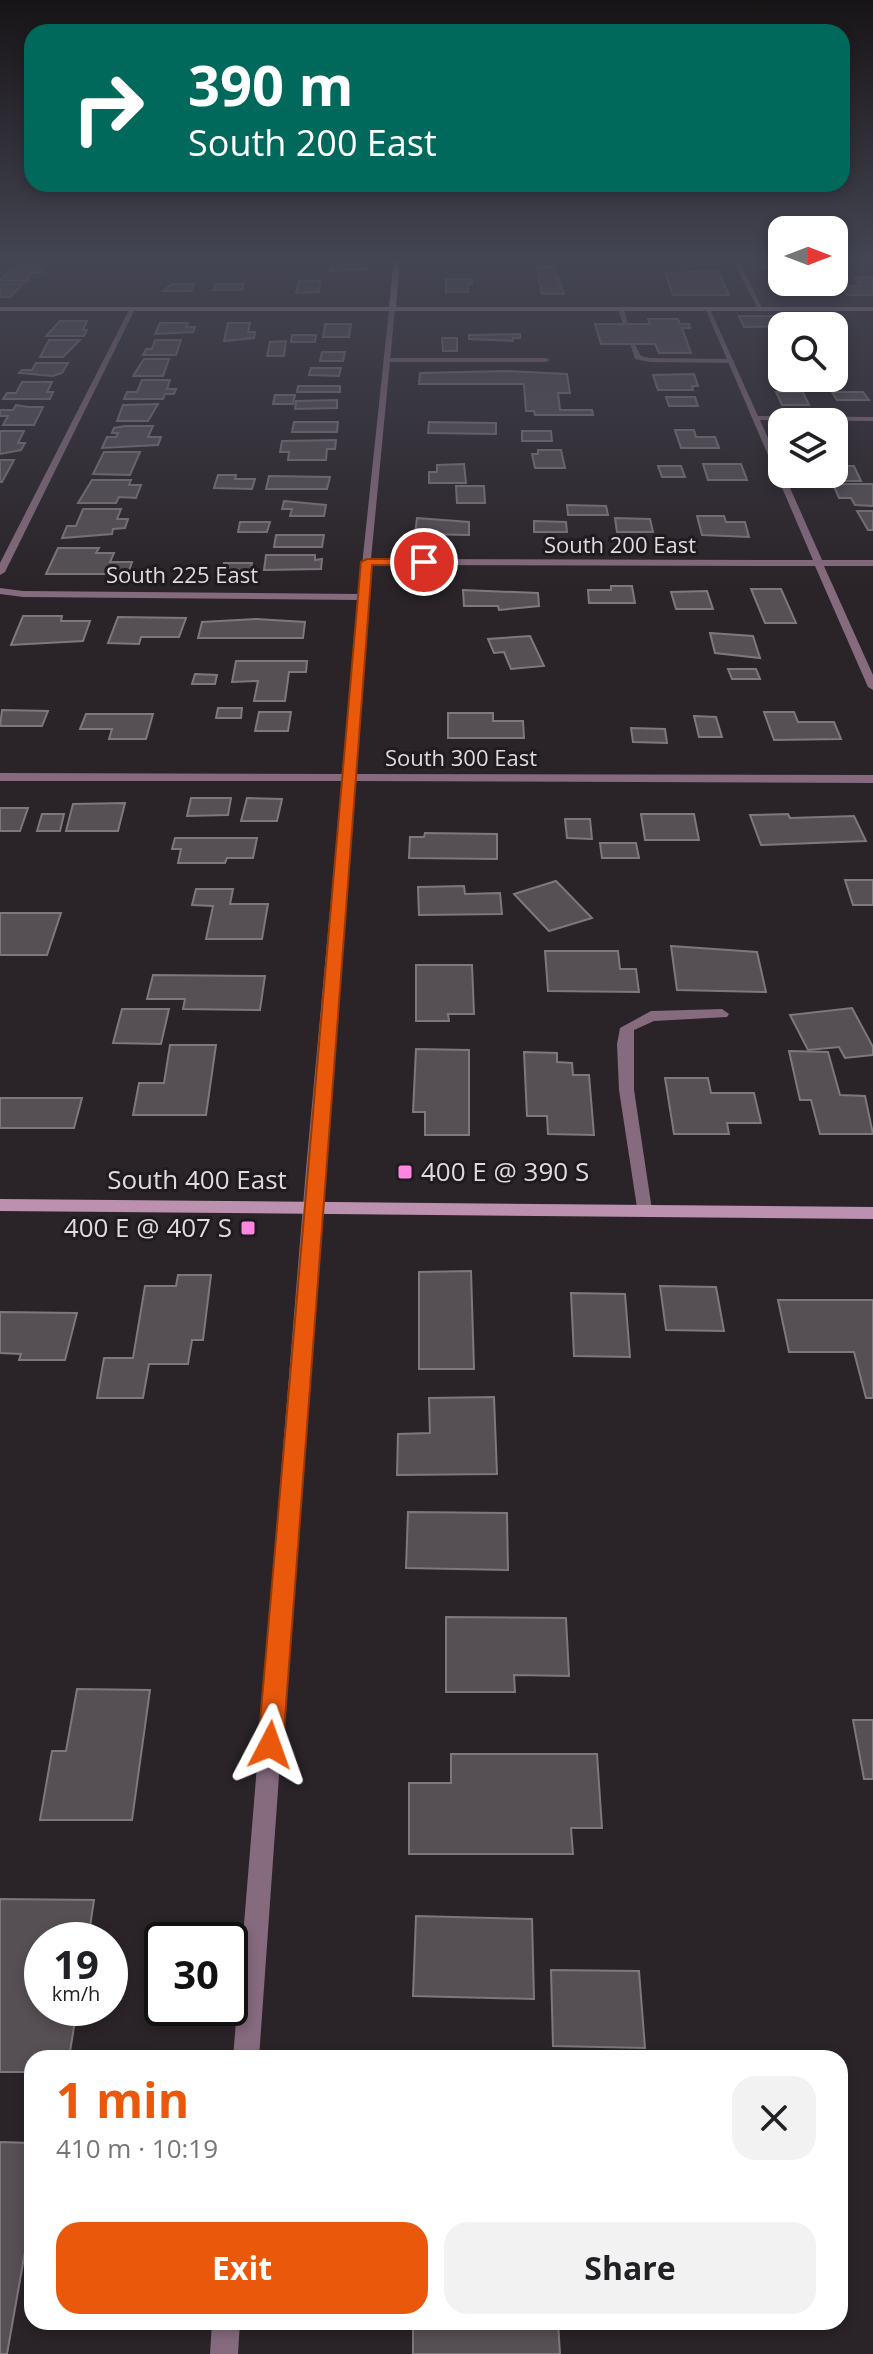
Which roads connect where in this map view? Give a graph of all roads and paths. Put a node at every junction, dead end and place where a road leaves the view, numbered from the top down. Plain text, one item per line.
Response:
1 (102, 369) edge
2 (385, 369) edge
3 (733, 369) edge
4 (755, 418) junction
5 (873, 419) edge
6 (367, 562) junction
7 (818, 563) junction
8 (873, 563) edge
9 (0, 572) edge
10 (0, 591) edge
11 (364, 597) junction
12 (873, 687) edge
13 (0, 777) edge
14 (348, 778) junction
15 (873, 779) edge
16 (722, 1014) dead end
17 (0, 1205) edge
18 (311, 1207) junction
19 (644, 1210) junction
20 (873, 1213) edge
21 (247, 2050) edge
22 (226, 2330) edge
23 (224, 2354) edge

1 - 9 street
2 - 6 street
3 - 4 street
4 - 5 street
4 - 7 street
6 - 7 street, South 200 East
6 - 11 street
7 - 8 street, South 200 East
7 - 12 street
10 - 11 street, South 225 East
11 - 14 street
13 - 14 street, South 300 East
14 - 15 street, South 300 East
14 - 18 street
16 - 19 street
17 - 18 main road, South 400 East
18 - 19 main road, South 400 East
18 - 21 street
19 - 20 main road, South 400 East
22 - 23 street

